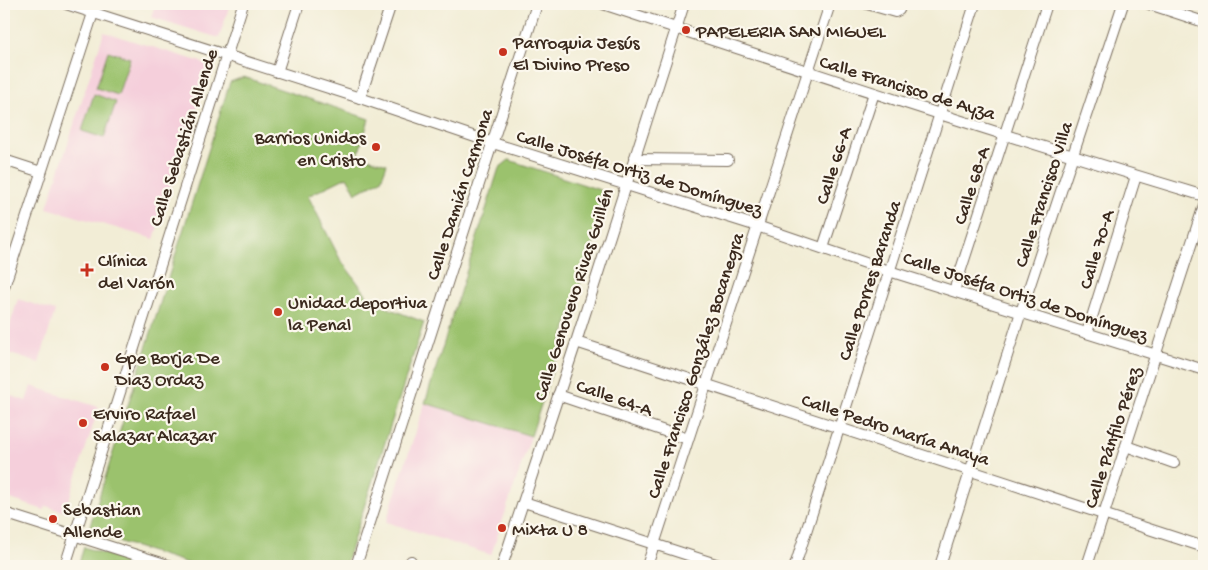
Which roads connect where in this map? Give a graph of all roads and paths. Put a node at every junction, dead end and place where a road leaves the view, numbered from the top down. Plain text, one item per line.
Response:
1 (66, 4) edge
2 (243, 4) edge
3 (299, 4) edge
4 (391, 4) edge
5 (537, 4) edge
6 (603, 4) edge
7 (684, 4) edge
8 (830, 4) edge
9 (867, 4) edge
10 (901, 4) edge
11 (975, 4) edge
12 (1047, 4) edge
13 (1123, 4) edge
14 (1149, 4) edge
15 (94, 8) edge
16 (1204, 22) edge
17 (676, 28) junction
18 (226, 55) junction
19 (277, 72) junction
20 (808, 72) junction
21 (874, 93) junction
22 (360, 98) junction
23 (940, 113) junction
24 (1005, 134) junction
25 (493, 144) junction
26 (1072, 156) junction
27 (634, 159) junction
28 (4, 160) edge
29 (728, 160) dead end
30 (40, 172) junction
31 (1136, 176) junction
32 (625, 185) junction
33 (1204, 196) edge
34 (1204, 205) edge
35 (758, 226) junction
36 (823, 248) junction
37 (889, 271) junction
38 (4, 287) edge
39 (954, 291) junction
40 (1021, 312) junction
41 (1087, 333) junction
42 (576, 342) junction
43 (1156, 355) junction
44 (1204, 370) edge
45 (706, 384) junction
46 (558, 396) junction
47 (839, 428) junction
48 (688, 439) junction
49 (1126, 446) junction
50 (1174, 463) dead end
51 (970, 470) junction
52 (524, 502) junction
53 (4, 512) edge
54 (1104, 514) junction
55 (74, 536) junction
56 (654, 544) junction
57 (1204, 547) edge
58 (65, 566) edge
59 (171, 566) edge
60 (356, 566) edge
61 (502, 566) edge
62 (647, 566) edge
63 (722, 566) edge
64 (795, 566) edge
65 (940, 566) edge
66 (1087, 566) edge

1 - 15 street, Calle Joséfa Ortiz de Domínguez
2 - 18 street, Calle Sebastián Allende
3 - 19 street
4 - 22 street
5 - 25 street, Calle Damián Carmona
6 - 17 street, Calle Francisco de Ayza
7 - 17 street, Calle Genovevo Rivas Guillén
8 - 20 street, Calle Francisco González Bocanegra
9 - 10 street
11 - 23 street, Calle Porres Baranda
12 - 24 street, Calle 68-A
13 - 26 street, Calle Francisco Villa
14 - 16 street
15 - 18 street, Calle Joséfa Ortiz de Domínguez
15 - 30 street
17 - 20 street, Calle Francisco de Ayza
17 - 27 street, Calle Genovevo Rivas Guillén
18 - 19 street, Calle Joséfa Ortiz de Domínguez
18 - 55 street, Calle Sebastián Allende
19 - 22 street, Calle Joséfa Ortiz de Domínguez
20 - 21 street, Calle Francisco de Ayza
20 - 35 street, Calle Francisco González Bocanegra
21 - 23 street, Calle Francisco de Ayza
21 - 36 street, Calle 66-A
22 - 25 street, Calle Joséfa Ortiz de Domínguez
23 - 24 street, Calle Francisco de Ayza
23 - 37 street, Calle Porres Baranda
24 - 26 street, Calle Francisco de Ayza
24 - 39 street, Calle 68-A
25 - 32 street, Calle Joséfa Ortiz de Domínguez
25 - 60 street, Calle Damián Carmona
26 - 31 street, Calle Francisco de Ayza
26 - 40 street, Calle Francisco Villa
27 - 29 street
27 - 32 street, Calle Genovevo Rivas Guillén
28 - 30 street
30 - 38 street
31 - 33 street, Calle Francisco de Ayza
31 - 41 street, Calle 70-A
32 - 35 street, Calle Joséfa Ortiz de Domínguez
32 - 42 street, Calle Genovevo Rivas Guillén
34 - 43 street, Calle Pánfilo Pérez
35 - 36 street, Calle Joséfa Ortiz de Domínguez
35 - 45 street, Calle Francisco González Bocanegra
36 - 37 street, Calle Joséfa Ortiz de Domínguez
37 - 39 street, Calle Joséfa Ortiz de Domínguez
37 - 47 street, Calle Porres Baranda
39 - 40 street, Calle Joséfa Ortiz de Domínguez
40 - 41 street, Calle Joséfa Ortiz de Domínguez
40 - 51 street, Calle Francisco Villa
41 - 43 street, Calle Joséfa Ortiz de Domínguez
42 - 45 street, Calle Pedro María Anaya
42 - 46 street, Calle Genovevo Rivas Guillén
43 - 44 street, Calle Joséfa Ortiz de Domínguez
43 - 49 street, Calle Pánfilo Pérez
45 - 47 street, Calle Pedro María Anaya
45 - 48 street, Calle Francisco González Bocanegra
46 - 48 street, Calle 64-A
46 - 52 street, Calle Genovevo Rivas Guillén
47 - 51 street, Calle Pedro María Anaya
47 - 64 street, Calle Porres Baranda
48 - 56 street, Calle Francisco González Bocanegra
49 - 50 street
49 - 54 street, Calle Pánfilo Pérez
51 - 54 street, Calle Pedro María Anaya
51 - 65 street, Calle Francisco Villa
52 - 56 street
52 - 61 street, Calle Genovevo Rivas Guillén
53 - 55 street
54 - 57 street, Calle Pedro María Anaya
54 - 66 street, Calle Pánfilo Pérez
55 - 58 street, Calle Sebastián Allende
55 - 59 street
56 - 62 street, Calle Francisco González Bocanegra
56 - 63 street

